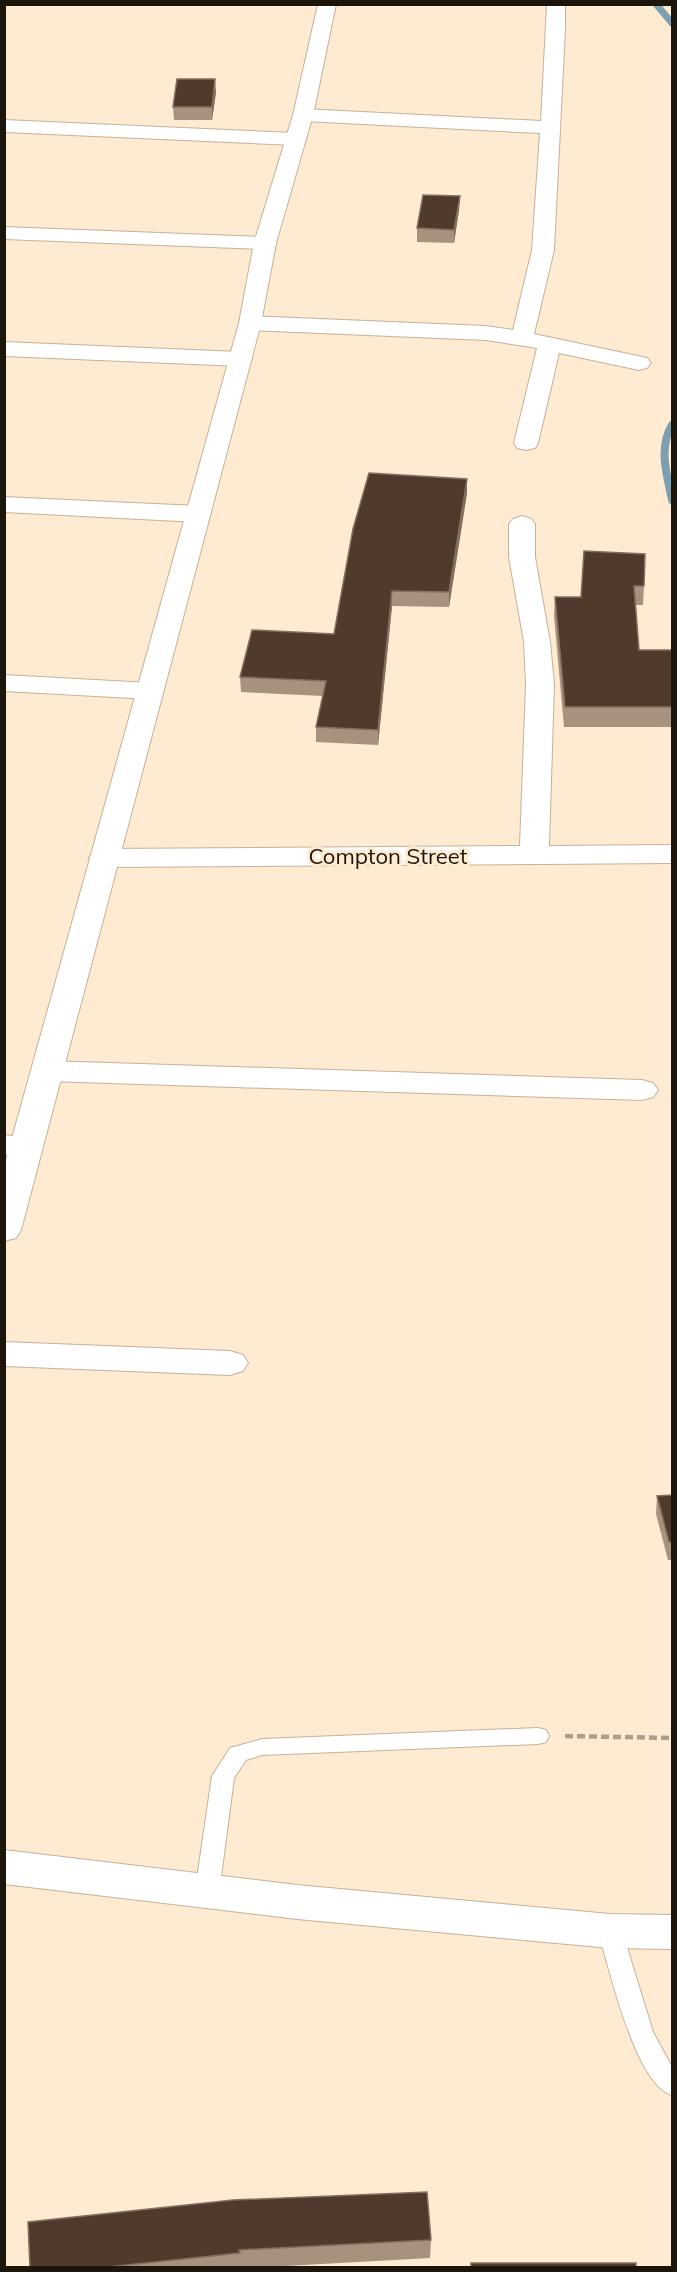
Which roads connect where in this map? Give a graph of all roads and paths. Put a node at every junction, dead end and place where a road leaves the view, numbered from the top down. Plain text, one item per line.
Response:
1 (327, 4) edge
2 (556, 4) edge
3 (4, 126) edge
4 (299, 127) junction
5 (549, 128) junction
6 (4, 233) edge
7 (265, 243) junction
8 (250, 323) junction
9 (522, 338) junction
10 (550, 344) junction
11 (4, 349) edge
12 (240, 359) junction
13 (639, 363) dead end
14 (526, 443) dead end
15 (4, 504) edge
16 (198, 514) junction
17 (522, 524) dead end
18 (4, 683) edge
19 (150, 691) junction
20 (672, 854) edge
21 (534, 855) junction
22 (104, 858) junction
23 (47, 1071) junction
24 (642, 1090) dead end
25 (15, 1146) edge
26 (4, 1230) edge
27 (4, 1354) edge
28 (230, 1363) dead end
29 (538, 1736) joint
30 (672, 1738) edge
31 (4, 1867) edge
32 (207, 1892) junction
33 (610, 1931) junction
34 (672, 1932) edge
35 (672, 2085) edge

1 - 4 street
2 - 5 street
3 - 4 street
4 - 5 street
4 - 7 street
5 - 9 street
6 - 7 street
7 - 8 street
8 - 9 street
8 - 12 street
9 - 10 street
10 - 13 street
10 - 14 street
11 - 12 street
12 - 16 street
15 - 16 street
16 - 19 street
17 - 21 street
18 - 19 street
19 - 22 street
20 - 21 street, Compton Street
21 - 22 street, Compton Street
22 - 23 street
23 - 24 street
23 - 25 street
25 - 26 street
27 - 28 street
29 - 30 path
29 - 32 lane
31 - 32 street
32 - 33 street
33 - 34 street
33 - 35 lane

